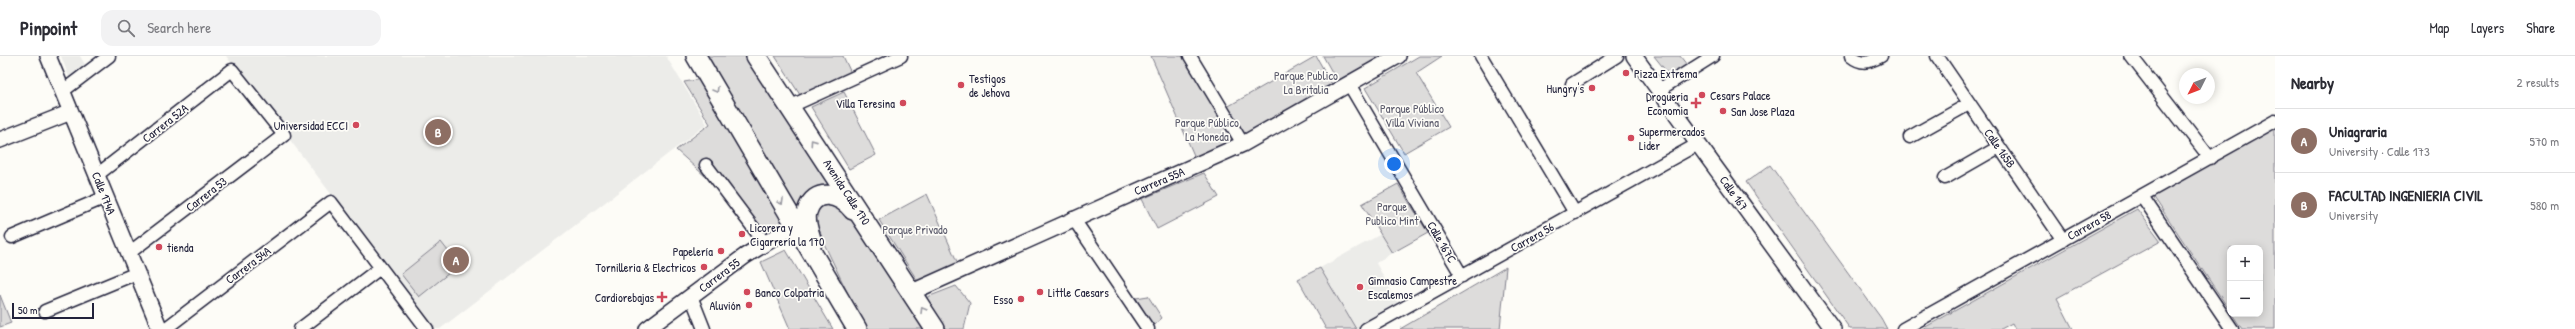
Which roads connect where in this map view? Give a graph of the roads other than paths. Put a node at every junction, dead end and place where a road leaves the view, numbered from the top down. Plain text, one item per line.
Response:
1 (48, 56) edge
2 (109, 56) edge
3 (696, 56) edge
4 (756, 56) edge
5 (902, 56) edge
6 (1190, 56) edge
7 (1398, 56) edge
8 (1480, 56) edge
9 (1617, 56) edge
10 (1634, 56) edge
11 (1713, 56) edge
12 (1851, 56) edge
13 (1881, 56) edge
14 (1938, 56) edge
15 (2131, 56) edge
16 (1349, 84) junction
17 (1572, 84) dead end
18 (1659, 90) junction
19 (63, 91) junction
20 (1969, 104) junction
21 (789, 107) junction
22 (71, 112) junction
23 (2275, 121) edge
24 (284, 135) joint
25 (1910, 137) dead end
26 (0, 140) edge
27 (1243, 144) junction
28 (1698, 144) junction
29 (1998, 147) junction
30 (2210, 158) junction
31 (706, 165) dead end
32 (97, 175) junction
33 (1945, 178) dead end
34 (2142, 196) junction
35 (106, 198) junction
36 (1575, 213) junction
37 (1073, 218) junction
38 (795, 225) junction
39 (12, 237) dead end
40 (2063, 240) junction
41 (764, 242) junction
42 (886, 252) junction
43 (129, 253) junction
44 (817, 262) junction
45 (380, 268) junction
46 (137, 273) junction
47 (1462, 276) junction
48 (912, 292) junction
49 (691, 296) junction
50 (45, 311) dead end
51 (160, 329) edge
52 (165, 329) edge
53 (300, 329) edge
54 (427, 329) edge
55 (647, 329) edge
56 (704, 329) edge
57 (857, 329) edge
58 (934, 329) edge
59 (1148, 329) edge
60 (1366, 329) edge
61 (1833, 329) edge
62 (1904, 329) edge
63 (2232, 329) edge

1 - 19 street, Calle 174A
2 - 19 street
3 -> 38 main road
4 - 21 main road, Avenida Calle 170
5 - 21 street
6 - 27 street
7 - 16 street, Carrera 55A
8 - 36 street
9 - 17 street
10 - 18 street, Calle 167
11 - 18 street
12 - 13 street
14 - 20 street, Calle 165B
15 - 30 street
16 - 27 street, Carrera 55A
16 - 47 street, Calle 167C
18 - 28 street, Calle 167
19 - 22 street, Calle 174A
20 - 25 street
20 - 29 street, Calle 165B
42 -> 21 main road, Avenida Calle 170
22 - 26 street
22 - 32 street, Calle 174A
23 - 30 street, Carrera 58
24 - 32 street, Carrera 52A
24 - 43 street, Carrera 53
27 - 37 street, Carrera 55A
28 - 36 street, Carrera 56
28 - 61 street, Calle 167
29 - 33 street
29 - 40 street, Calle 165B
30 - 34 street, Carrera 58
31 - 41 street
32 - 35 street, Calle 174A
34 - 40 street, Carrera 58
34 - 63 street
35 - 39 street
35 - 43 street, Calle 174A
36 - 47 street, Carrera 56
37 - 48 street, Carrera 55A
37 - 59 street
38 - 41 street, Carrera 55
38 - 44 main road
40 - 62 street, Carrera 58
41 - 49 street, Carrera 55
42 - 44 main road
42 - 48 main road, Avenida Calle 170
43 - 46 street, Calle 174A
44 - 57 main road
45 - 52 street, Carrera 54A
45 - 53 street
45 - 54 street
46 - 50 street
46 - 51 street, Calle 174A
47 - 60 street, Carrera 56
58 -> 48 main road, Avenida Calle 170
49 - 55 street, Carrera 55
49 - 56 street

